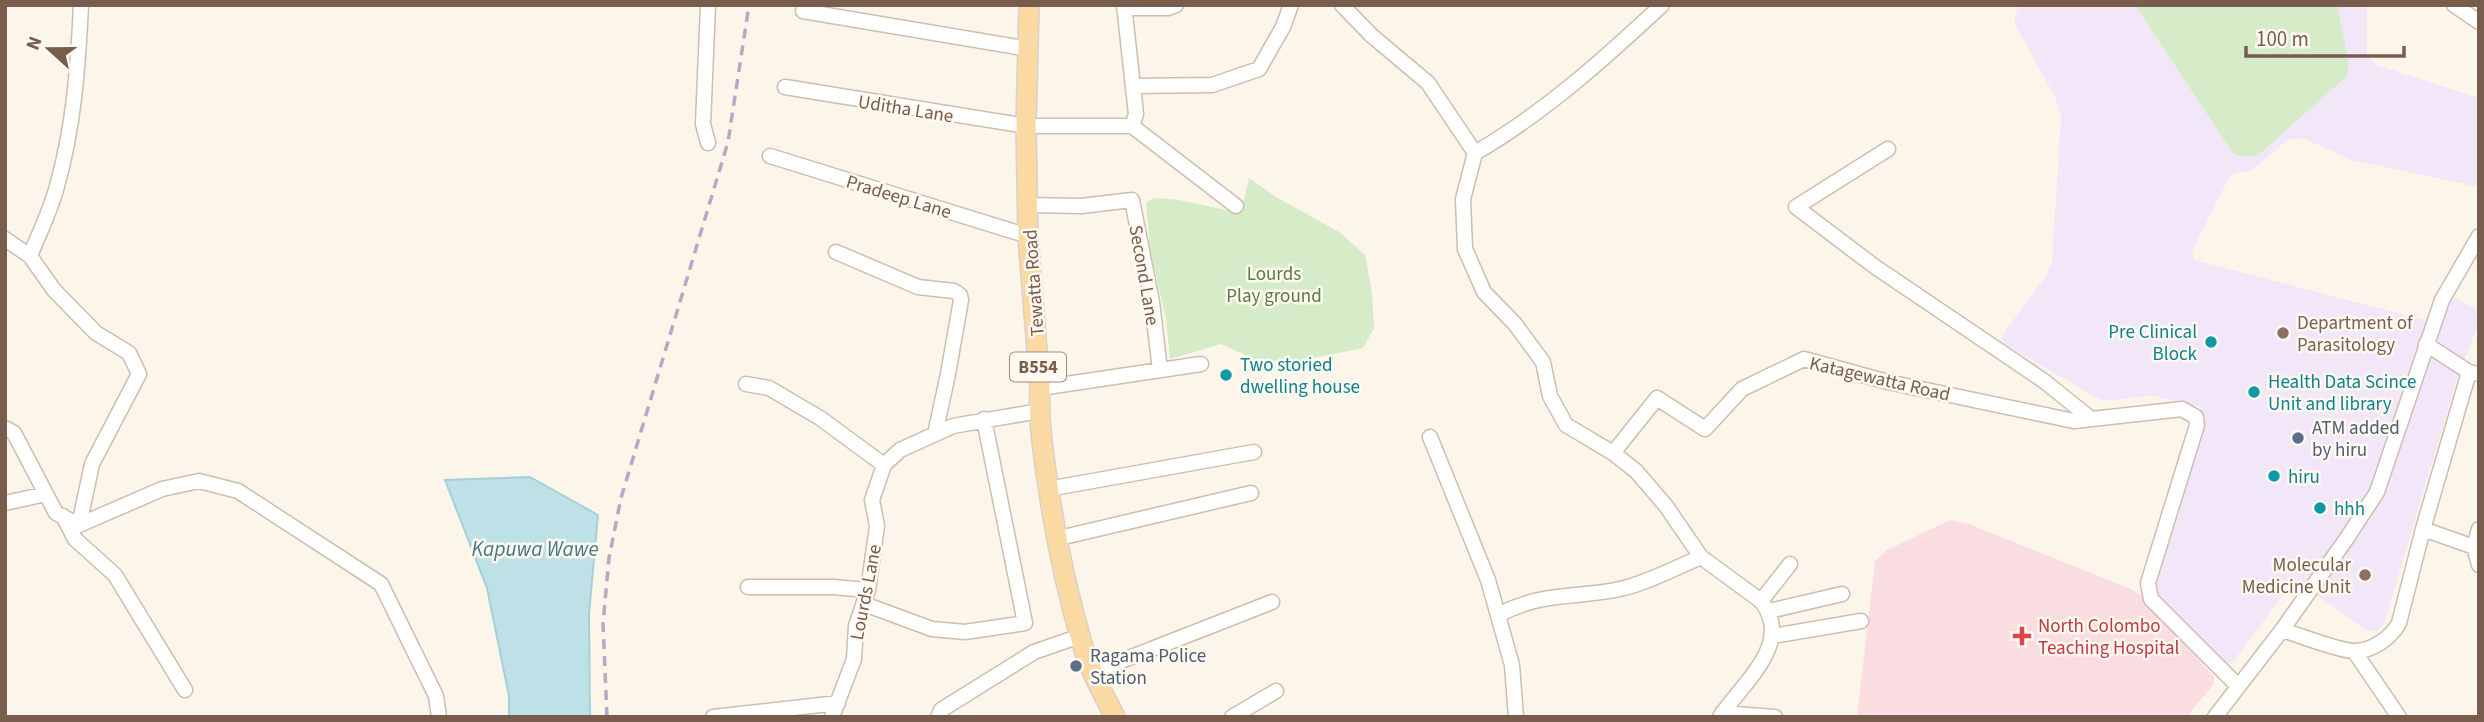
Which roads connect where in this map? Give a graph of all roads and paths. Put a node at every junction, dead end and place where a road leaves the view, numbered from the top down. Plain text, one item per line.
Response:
1 (81, 5) edge
2 (708, 5) edge
3 (1029, 5) edge
4 (1176, 5) edge
5 (1291, 5) edge
6 (1342, 5) edge
7 (1662, 5) edge
8 (2455, 5) edge
9 (1124, 6) edge
10 (803, 11) dead end
11 (2479, 22) edge
12 (1029, 49) junction
13 (1133, 86) junction
14 (785, 88) dead end
15 (1026, 126) junction
16 (1132, 126) junction
17 (708, 143) dead end
18 (1888, 149) dead end
19 (1475, 153) junction
20 (770, 156) dead end
21 (1029, 205) junction
22 (1236, 206) dead end
23 (1028, 236) junction
24 (2479, 236) edge
25 (5, 239) edge
26 (836, 252) dead end
27 (30, 256) junction
28 (2427, 344) junction
29 (1201, 364) dead end
30 (1160, 370) junction
31 (2474, 373) edge
32 (746, 384) dead end
33 (1040, 388) junction
34 (1039, 411) junction
35 (2090, 418) junction
36 (984, 419) junction
37 (5, 428) edge
38 (935, 434) junction
39 (1430, 437) dead end
40 (1254, 453) dead end
41 (1613, 453) junction
42 (884, 466) junction
43 (1048, 489) junction
44 (1251, 493) dead end
45 (46, 494) junction
46 (5, 503) edge
47 (63, 516) junction
48 (79, 524) junction
49 (2424, 529) junction
50 (2479, 529) edge
51 (1055, 538) junction
52 (2474, 547) junction
53 (1701, 557) junction
54 (1790, 564) dead end
55 (2479, 565) edge
56 (748, 587) dead end
57 (1842, 594) dead end
58 (866, 597) junction
59 (1272, 602) dead end
60 (1765, 606) junction
61 (1498, 615) junction
62 (1861, 621) dead end
63 (2282, 630) junction
64 (1080, 636) junction
65 (1773, 636) junction
66 (2354, 651) junction
67 (1093, 672) junction
68 (2238, 686) junction
69 (185, 690) dead end
70 (1276, 691) dead end
71 (835, 710) edge
72 (1721, 715) edge
73 (439, 717) edge
74 (713, 717) edge
75 (939, 717) edge
76 (1115, 717) edge
77 (1231, 717) edge
78 (1516, 717) edge
79 (1775, 717) edge
80 (2215, 717) edge
81 (2399, 717) edge

1 - 27 street
2 - 17 street
3 - 12 main road, Tewatta Road / B554
4 - 9 street
5 - 13 street
6 - 19 street
7 - 19 street
8 - 11 street
9 - 13 street
10 - 12 street
12 - 15 main road, Tewatta Road / B554
13 - 16 street
14 - 15 street, Uditha Lane
15 - 16 street, Uditha Lane
15 - 21 main road, Tewatta Road / B554
16 - 22 street
18 - 35 street
19 - 41 street
20 - 23 street, Pradeep Lane
21 - 23 main road, Tewatta Road / B554
21 - 30 street, Second Lane
23 - 33 main road, Tewatta Road / B554
24 - 28 street
25 - 27 street
26 - 38 street
27 - 48 street
28 - 31 street
28 - 63 street
29 - 30 street
30 - 33 street
31 - 49 street
32 - 42 street
33 - 34 main road, Tewatta Road / B554
34 - 36 street
34 - 43 main road, Tewatta Road / B554
35 - 41 street, Katagewatta Road
35 - 68 street, Katagewatta Road
36 - 38 street
36 - 58 street
37 - 45 street
38 - 42 street
39 - 61 street
40 - 43 street
41 - 53 street
42 - 58 street, Lourds Lane
43 - 51 main road, Tewatta Road / B554
44 - 51 street
45 - 46 street
45 - 47 street
47 - 48 street
47 - 69 street
48 - 73 street
49 - 52 street
49 - 66 street
50 - 52 street
51 - 64 main road, Tewatta Road / B554
52 - 55 street
53 - 60 street
53 - 61 street
54 - 60 street
56 - 58 street
57 - 60 street
58 - 71 street, Lourds Lane
59 - 67 street
60 - 65 street
61 - 78 street
62 - 65 street
63 - 66 street
63 - 68 street
64 - 67 main road, Tewatta Road / B554
64 - 75 street
65 - 72 street
66 - 81 street
67 - 76 main road, Tewatta Road / B554
68 - 80 street
70 - 77 street
71 - 74 street
72 - 79 street

